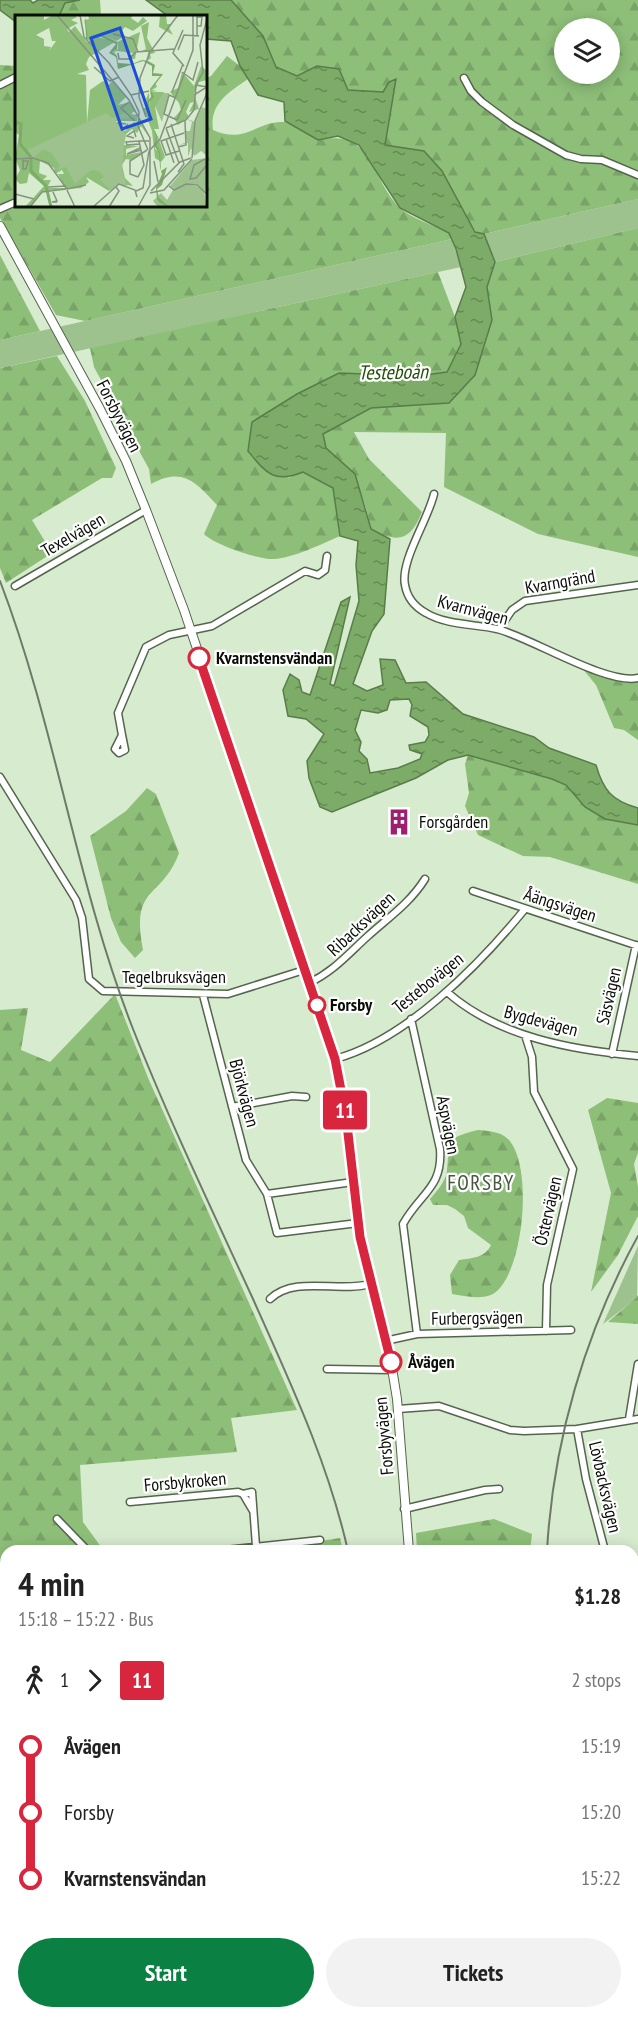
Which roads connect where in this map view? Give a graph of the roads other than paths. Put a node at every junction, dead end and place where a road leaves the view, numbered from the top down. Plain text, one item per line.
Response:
1 (15, 78) edge
2 (464, 78) dead end
3 (0, 85) edge
4 (638, 175) edge
5 (15, 202) edge
6 (0, 209) edge
7 (0, 226) edge
8 (434, 494) dead end
9 (147, 510) junction
10 (327, 556) dead end
11 (638, 585) edge
12 (15, 586) dead end
13 (190, 629) junction
14 (499, 629) junction
15 (638, 678) edge
16 (122, 735) dead end
17 (0, 777) edge
18 (425, 879) dead end
19 (473, 891) dead end
20 (525, 909) junction
21 (637, 946) edge
22 (304, 970) junction
23 (309, 982) junction
24 (447, 992) junction
25 (203, 995) junction
26 (411, 1019) junction
27 (525, 1035) junction
28 (612, 1054) junction
29 (638, 1056) edge
30 (335, 1059) junction
31 (306, 1097) dead end
32 (232, 1107) junction
33 (353, 1182) junction
34 (267, 1194) junction
35 (358, 1223) junction
36 (370, 1284) junction
37 (270, 1299) dead end
38 (571, 1330) dead end
39 (546, 1331) junction
40 (417, 1334) junction
41 (386, 1341) junction
42 (638, 1364) edge
43 (327, 1369) dead end
44 (392, 1370) junction
45 (398, 1409) junction
46 (629, 1419) junction
47 (638, 1419) edge
48 (577, 1429) junction
49 (499, 1490) dead end
50 (130, 1502) dead end
51 (404, 1509) junction
52 (57, 1519) dead end
53 (320, 1540) dead end
54 (82, 1545) edge
55 (256, 1545) edge
56 (267, 1545) edge
57 (408, 1545) edge
58 (603, 1545) edge

1 - 3 street
2 - 4 street
5 - 6 street
7 - 9 street, Forsbyvägen
8 - 14 street, Kvarnvägen
9 - 12 street, Texelvägen
9 - 13 street, Forsbyvägen
10 - 13 street
11 - 14 street, Kvarngränd
13 - 16 street
13 - 22 street, Forsbyvägen
14 - 15 street, Kvarnvägen
17 - 25 street, Tegelbruksvägen
18 - 23 street, Ribacksvägen
19 - 20 street, Åängsvägen
20 - 21 street, Åängsvägen
20 - 24 street, Testebovägen
21 - 28 street, Säsvägen
22 - 23 street, Forsbyvägen
22 - 25 street, Tegelbruksvägen
23 - 30 street, Forsbyvägen
24 - 26 street, Testebovägen
24 - 27 street, Bygdevägen
25 - 32 street, Björkvägen
26 - 30 street, Testebovägen
26 - 40 street, Aspvägen
27 - 28 street, Bygdevägen
27 - 39 street, Östervägen
28 - 29 street, Bygdevägen
30 - 33 street, Forsbyvägen
31 - 32 street
32 - 34 street, Björkvägen
33 - 34 street
33 - 35 street, Forsbyvägen
34 - 35 street, Björkvägen
35 - 36 street, Forsbyvägen
36 - 37 street
36 - 41 street, Forsbyvägen
38 - 39 street, Furbergsvägen
39 - 40 street, Furbergsvägen
40 - 41 street, Furbergsvägen
41 - 44 street, Forsbyvägen
42 - 46 street
43 - 44 street
44 - 45 street, Forsbyvägen
45 - 48 street
45 - 51 street, Forsbyvägen
46 - 47 street
46 - 48 street
48 - 58 street, Lövbacksvägen
49 - 51 street
50 - 55 street, Forsbykroken
51 - 57 street, Forsbyvägen
52 - 54 street
53 - 56 street

